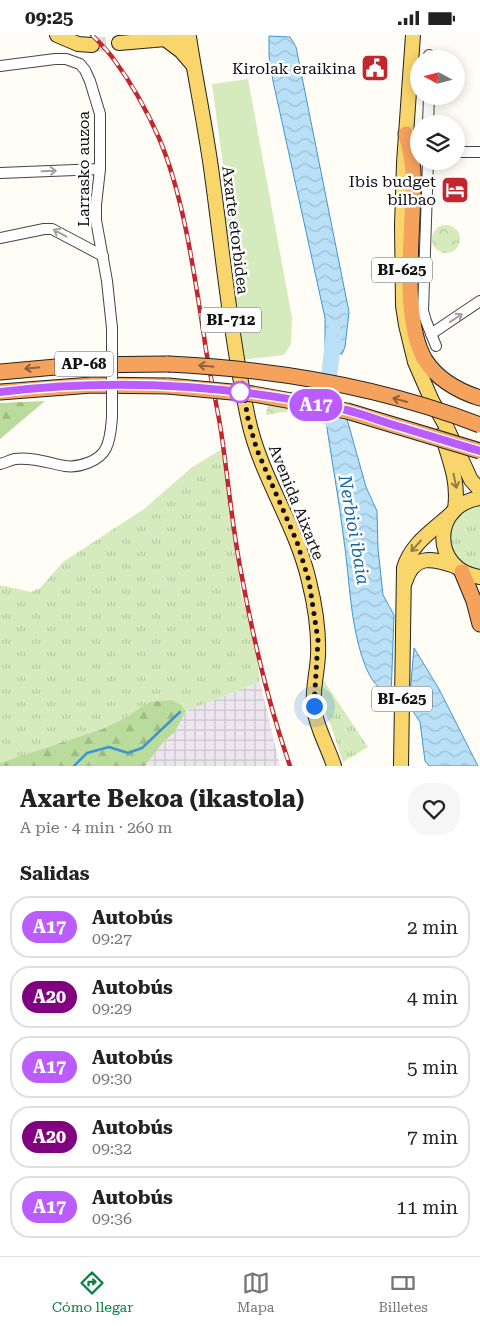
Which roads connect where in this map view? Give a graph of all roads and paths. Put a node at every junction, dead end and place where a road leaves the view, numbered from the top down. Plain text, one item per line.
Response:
1 (58, 35) edge
2 (189, 36) edge
3 (413, 36) edge
4 (166, 39) junction
5 (119, 43) tunnel mouth
6 (92, 45) tunnel mouth
7 (193, 65) junction
8 (0, 66) edge
9 (406, 134) junction
10 (465, 152) edge
11 (480, 152) edge
12 (100, 169) junction
13 (428, 170) edge
14 (0, 173) edge
15 (0, 238) edge
16 (103, 256) junction
17 (480, 301) edge
18 (431, 335) junction
19 (436, 346) dead end
20 (0, 372) edge
21 (0, 392) edge
22 (480, 398) edge
23 (432, 401) junction
24 (480, 425) edge
25 (250, 426) joint
26 (480, 451) edge
27 (0, 465) edge
28 (480, 490) edge
29 (480, 498) edge
30 (453, 511) junction
31 (458, 569) junction
32 (480, 577) edge
33 (403, 593) junction
34 (480, 624) edge
35 (334, 766) edge
36 (401, 766) edge

1 - 6 main road
2 - 4 main road, BI-712
2 - 7 main road, Axarte etorbidea / BI-712
3 - 9 main road, BI-625
4 - 5 main road, BI-712
4 - 7 main road
7 - 25 main road, Axarte etorbidea / BI-712
8 - 12 street, Larrasko auzoa
9 - 22 highway
9 - 23 main road, BI-625
10 - 11 street
14 -> 12 street
12 - 16 street, Larrasko auzoa
13 - 18 street
16 -> 15 street
16 - 27 street, Larrasko auzoa, bridge
18 -> 17 street
18 - 19 street
24 -> 20 highway, AP-68, bridge
21 - 26 highway, AP-68, bridge
23 - 28 main road, BI-625
23 -> 30 main road, BI-625
25 - 35 main road, Avenida Aixarte / BI-712
29 - 30 main road, BI-625
30 - 31 main road, BI-625
30 -> 33 main road, BI-625
31 - 32 main road, BI-625
31 - 33 main road, BI-625
31 - 34 highway
33 - 36 main road, BI-625

